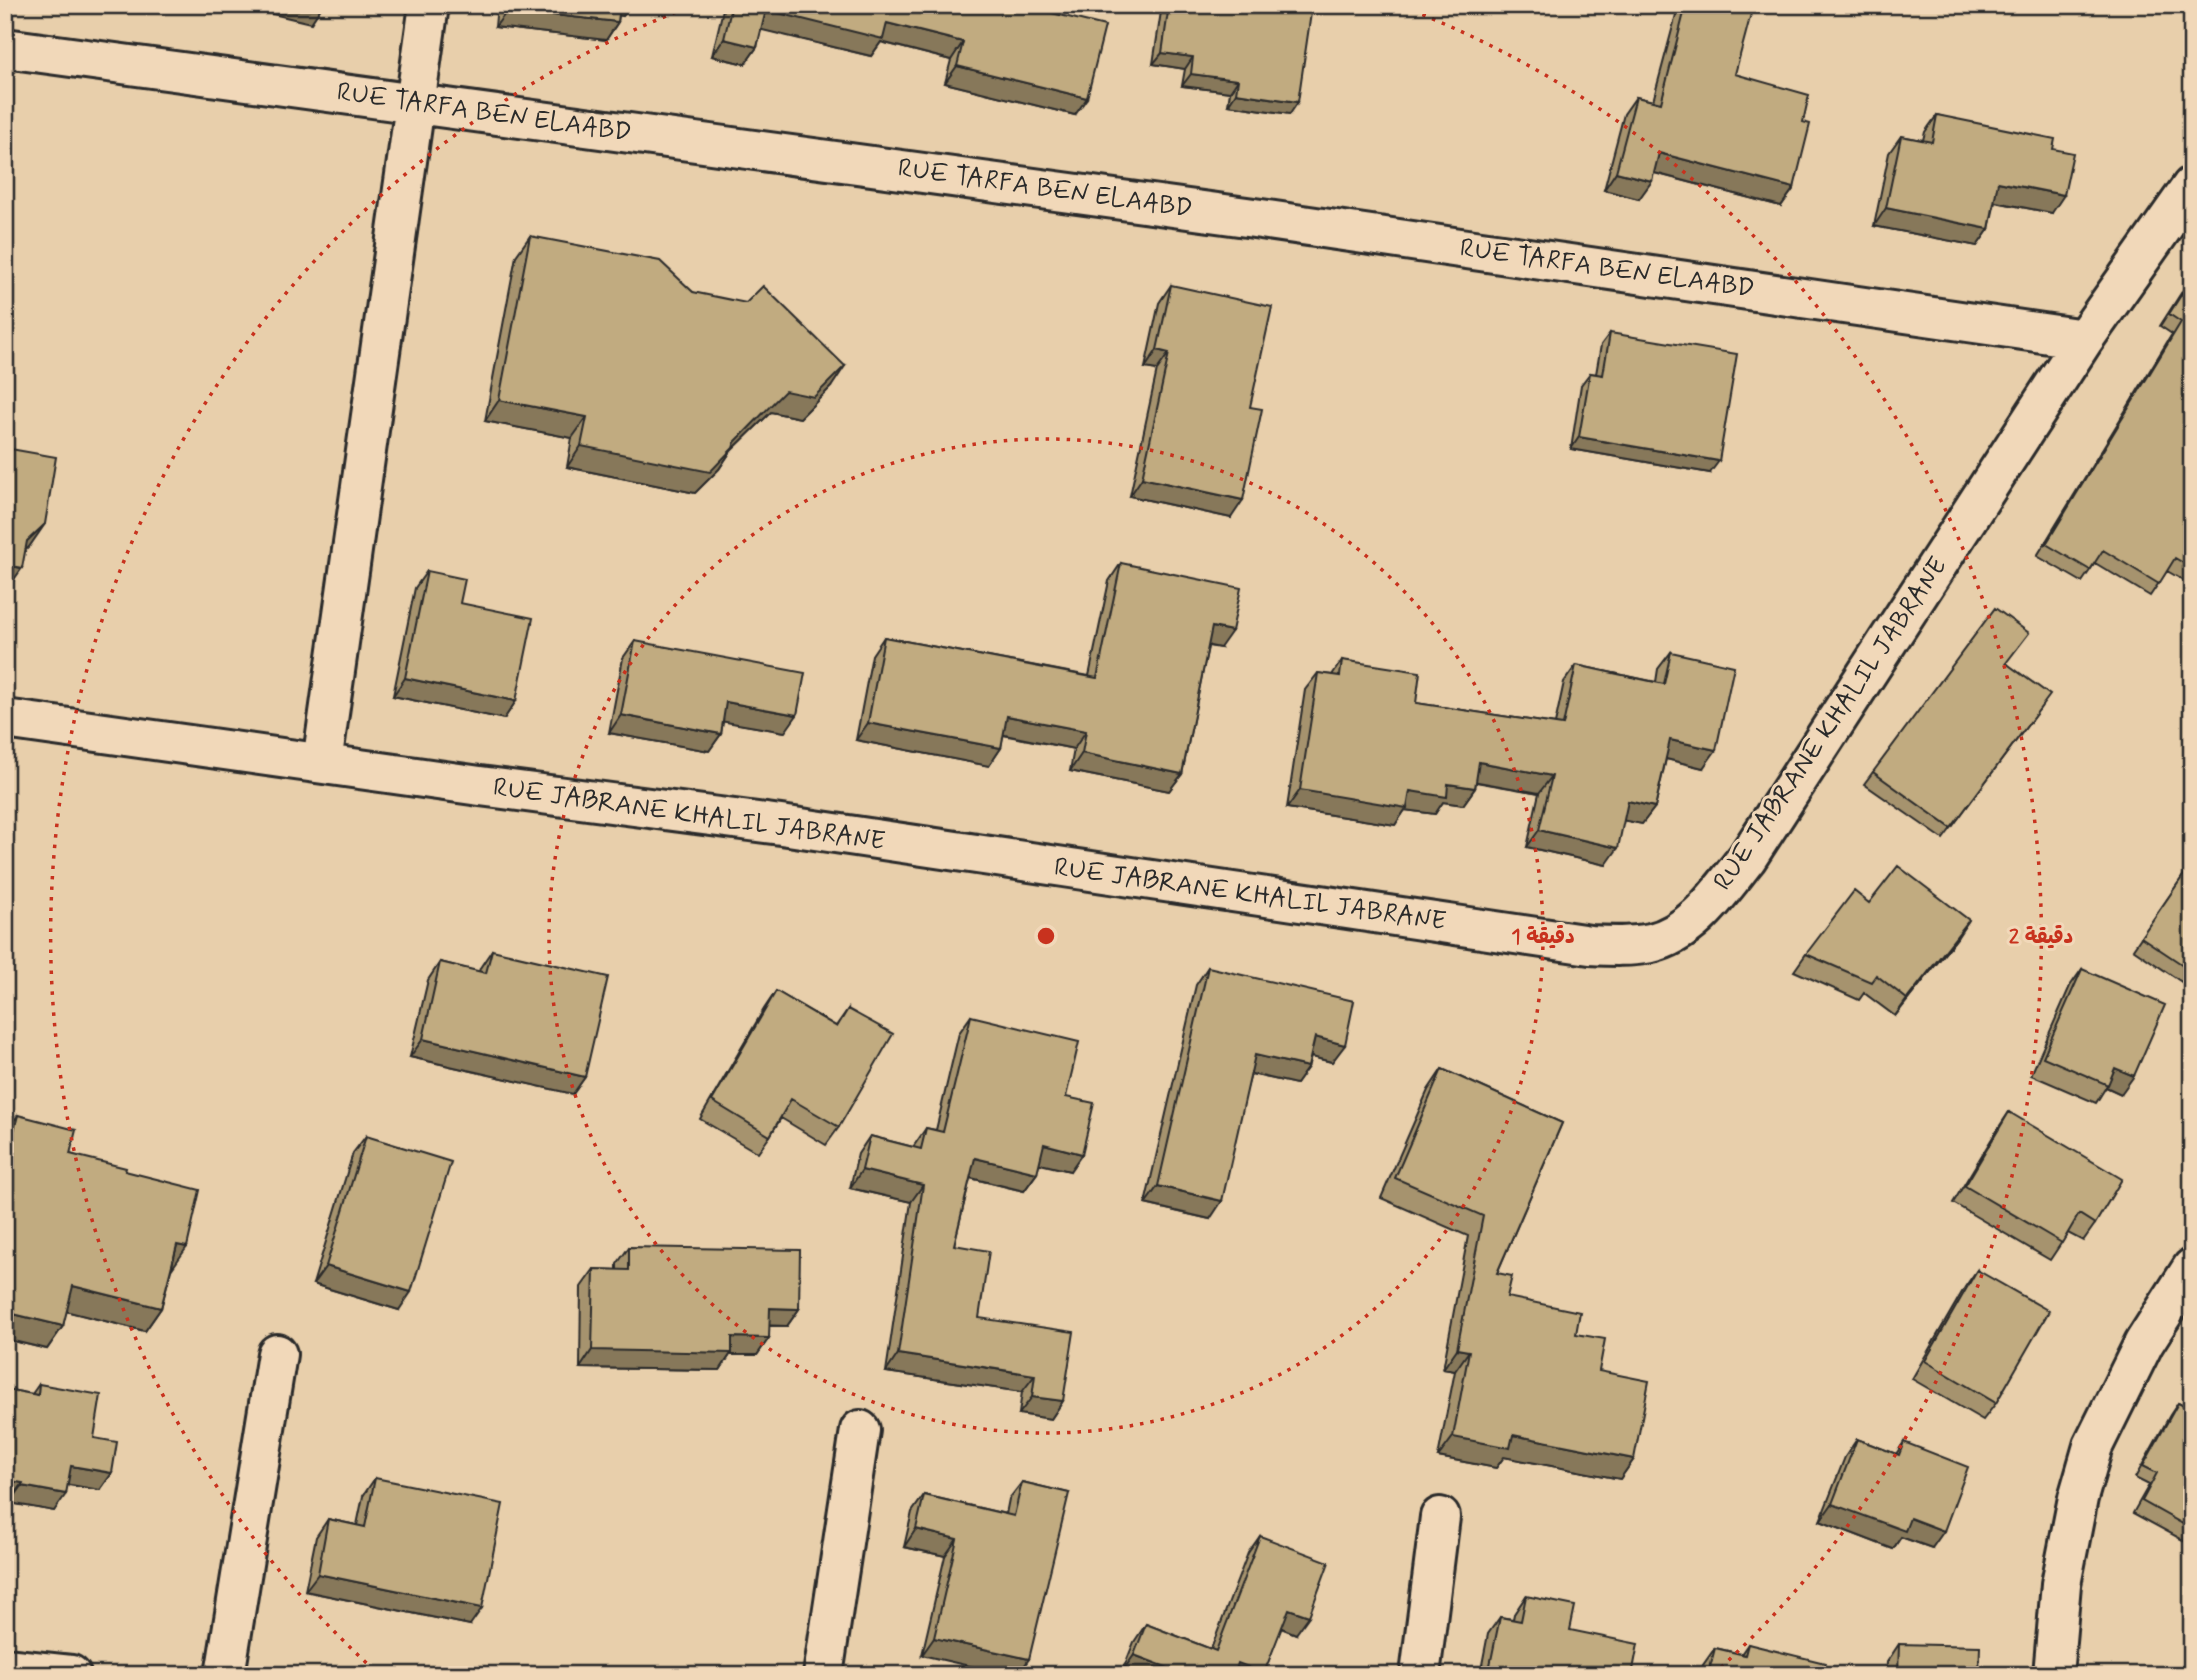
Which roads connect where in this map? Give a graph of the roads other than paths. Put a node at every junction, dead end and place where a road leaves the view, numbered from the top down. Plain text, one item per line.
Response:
1 (429, 5) edge
2 (5, 48) edge
3 (414, 104) junction
4 (2192, 186) edge
5 (2084, 339) junction
6 (5, 719) edge
7 (322, 763) junction
8 (2192, 1268) edge
9 (277, 1354) dead end
10 (860, 1430) dead end
11 (1440, 1517) dead end
12 (5, 1668) edge
13 (71, 1675) edge
14 (225, 1675) edge
15 (823, 1675) edge
16 (1420, 1675) edge
17 (2053, 1675) edge

1 - 3 street
2 - 3 street, RUE TARFA BEN ELAABD
3 - 5 street, RUE TARFA BEN ELAABD
3 - 7 street
4 - 5 street, RUE JABRANE KHALIL JABRANE
5 - 7 street, RUE JABRANE KHALIL JABRANE
6 - 7 street, RUE JABRANE KHALIL JABRANE
8 - 17 street
9 - 14 street
10 - 15 street
11 - 16 street
12 - 13 street

